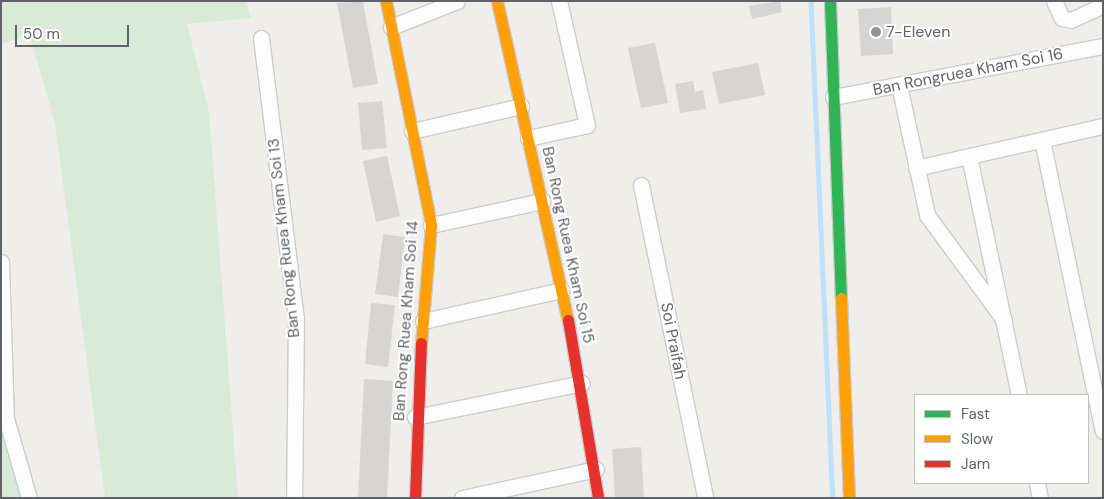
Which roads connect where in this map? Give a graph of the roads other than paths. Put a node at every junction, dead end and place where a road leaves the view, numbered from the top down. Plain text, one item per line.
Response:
1 (386, 1) edge
2 (457, 1) edge
3 (497, 1) edge
4 (559, 1) edge
5 (830, 1) edge
6 (1054, 1) edge
7 (1103, 5) edge
8 (391, 27) junction
9 (261, 38) dead end
10 (1103, 46) edge
11 (899, 85) junction
12 (833, 97) junction
13 (521, 106) junction
14 (1103, 126) edge
15 (412, 131) junction
16 (528, 138) junction
17 (1042, 140) junction
18 (969, 156) junction
19 (916, 168) junction
20 (641, 185) dead end
21 (542, 200) junction
22 (431, 225) junction
23 (1, 262) edge
24 (562, 290) junction
25 (1004, 320) junction
26 (423, 321) junction
27 (582, 383) junction
28 (1019, 394) edge
29 (415, 417) junction
30 (1103, 430) edge
31 (596, 469) junction
32 (1037, 484) edge
33 (28, 498) edge
34 (294, 498) edge
35 (415, 498) edge
36 (462, 498) edge
37 (598, 498) edge
38 (705, 498) edge
39 (849, 498) edge
40 (1040, 498) edge

1 - 8 street, Ban Rong Ruea Kham Soi 14
2 - 8 street
3 - 13 street, Ban Rong Ruea Kham Soi 15
4 - 16 street
5 - 12 street
6 - 7 street
8 - 15 street, Ban Rong Ruea Kham Soi 14
9 - 34 street, Ban Rong Ruea Kham Soi 13
10 - 11 street, Ban Rongruea Kham Soi 16
11 - 12 street, Ban Rongruea Kham Soi 16
11 - 19 street
12 - 39 street
13 - 15 street
13 - 16 street, Ban Rong Ruea Kham Soi 15
14 - 17 street
15 - 22 street, Ban Rong Ruea Kham Soi 14
16 - 21 street, Ban Rong Ruea Kham Soi 15
17 - 18 street
17 - 30 street
18 - 19 street
18 - 25 street
19 - 25 street
20 - 38 street, Soi Praifah
21 - 22 street
21 - 24 street, Ban Rong Ruea Kham Soi 15
22 - 26 street, Ban Rong Ruea Kham Soi 14
23 - 33 street
24 - 26 street
24 - 27 street, Ban Rong Ruea Kham Soi 15
25 - 28 street
26 - 29 street, Ban Rong Ruea Kham Soi 14
27 - 29 street
27 - 31 street, Ban Rong Ruea Kham Soi 15
29 - 35 street, Ban Rong Ruea Kham Soi 14
31 - 36 street
31 - 37 street, Ban Rong Ruea Kham Soi 15
32 - 40 street

